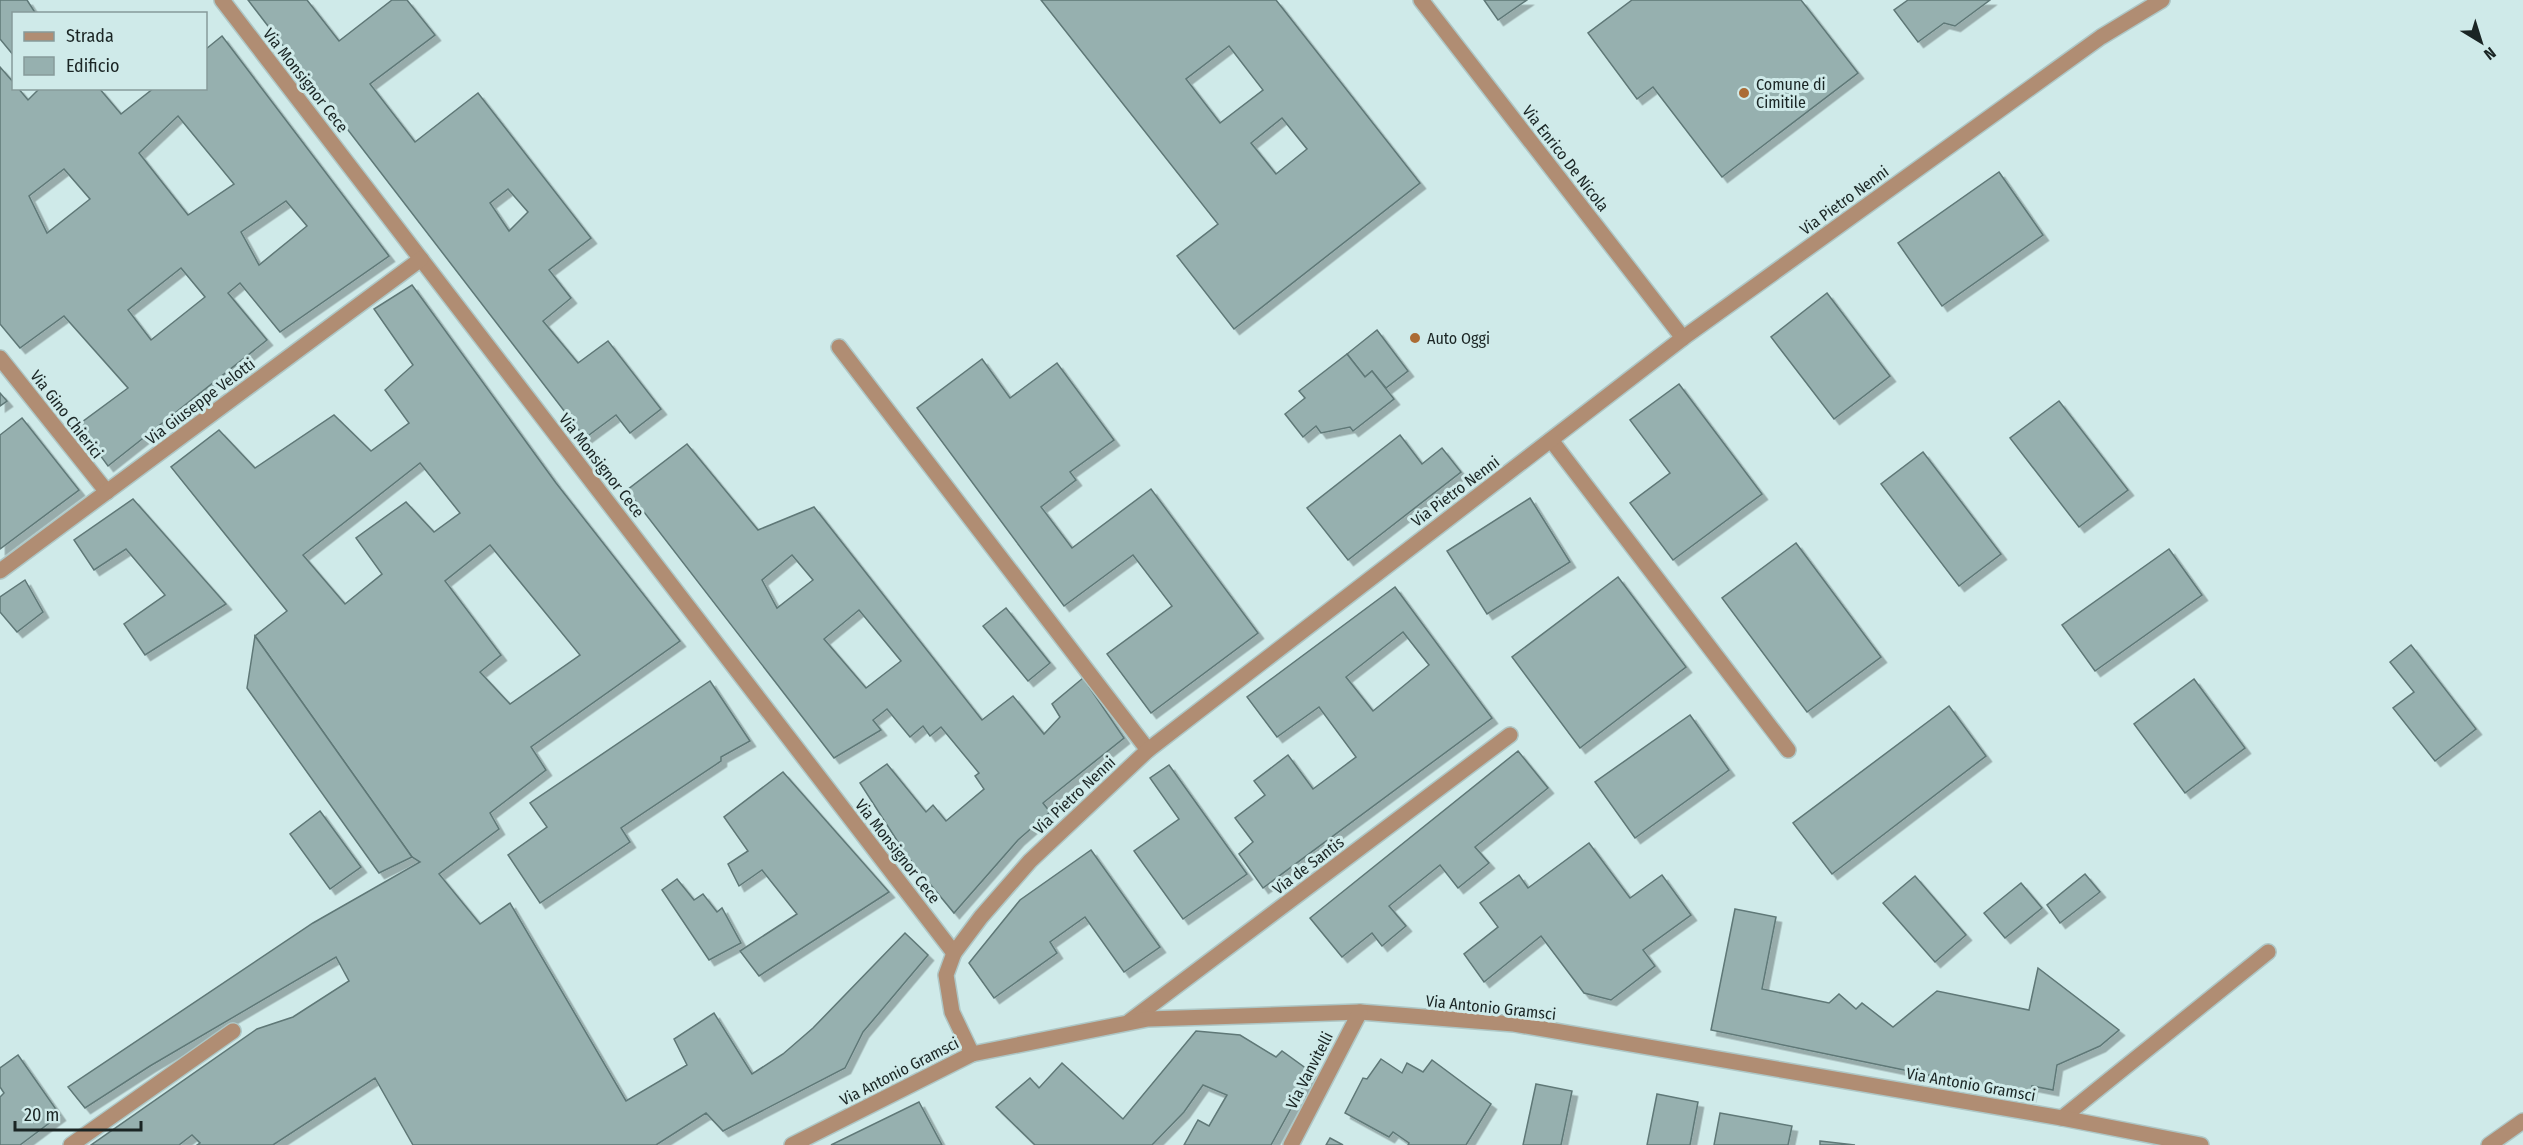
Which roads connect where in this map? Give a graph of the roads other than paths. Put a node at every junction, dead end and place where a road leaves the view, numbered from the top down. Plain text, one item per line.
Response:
1 (222, 0) edge
2 (1421, 0) edge
3 (2162, 0) edge
4 (421, 259) junction
5 (1683, 338) junction
6 (838, 346) dead end
7 (0, 358) edge
8 (1551, 440) junction
9 (107, 492) junction
10 (0, 571) edge
11 (1510, 735) dead end
12 (1148, 750) junction
13 (1788, 750) dead end
14 (2268, 952) dead end
15 (954, 953) junction
16 (1360, 1012) junction
17 (1127, 1023) junction
18 (233, 1031) dead end
19 (972, 1054) junction
20 (2062, 1118) junction
21 (2523, 1122) edge
22 (71, 1145) edge
23 (792, 1145) edge
24 (1291, 1145) edge
25 (2201, 1145) edge
26 (2489, 1145) edge

1 - 4 street, Via Monsignor Cece
2 - 5 street, Via Enrico De Nicola
3 - 5 street, Via Pietro Nenni
4 - 9 street, Via Giuseppe Velotti
4 - 15 street, Via Monsignor Cece
5 - 8 street, Via Pietro Nenni
6 - 12 street
7 - 9 street, Via Gino Chierici
8 - 12 street, Via Pietro Nenni
8 - 13 street
9 - 10 street, Via Giuseppe Velotti
11 - 17 street, Via de Santis
12 - 15 street, Via Pietro Nenni
14 - 20 street
15 - 19 street, Via Pietro Nenni
16 - 17 street, Via Antonio Gramsci
16 - 20 street, Via Antonio Gramsci
16 - 24 street, Via Vanvitelli
17 - 19 street, Via Antonio Gramsci
18 - 22 street
19 - 23 street, Via Antonio Gramsci
20 - 25 street, Via Antonio Gramsci
21 - 26 street

